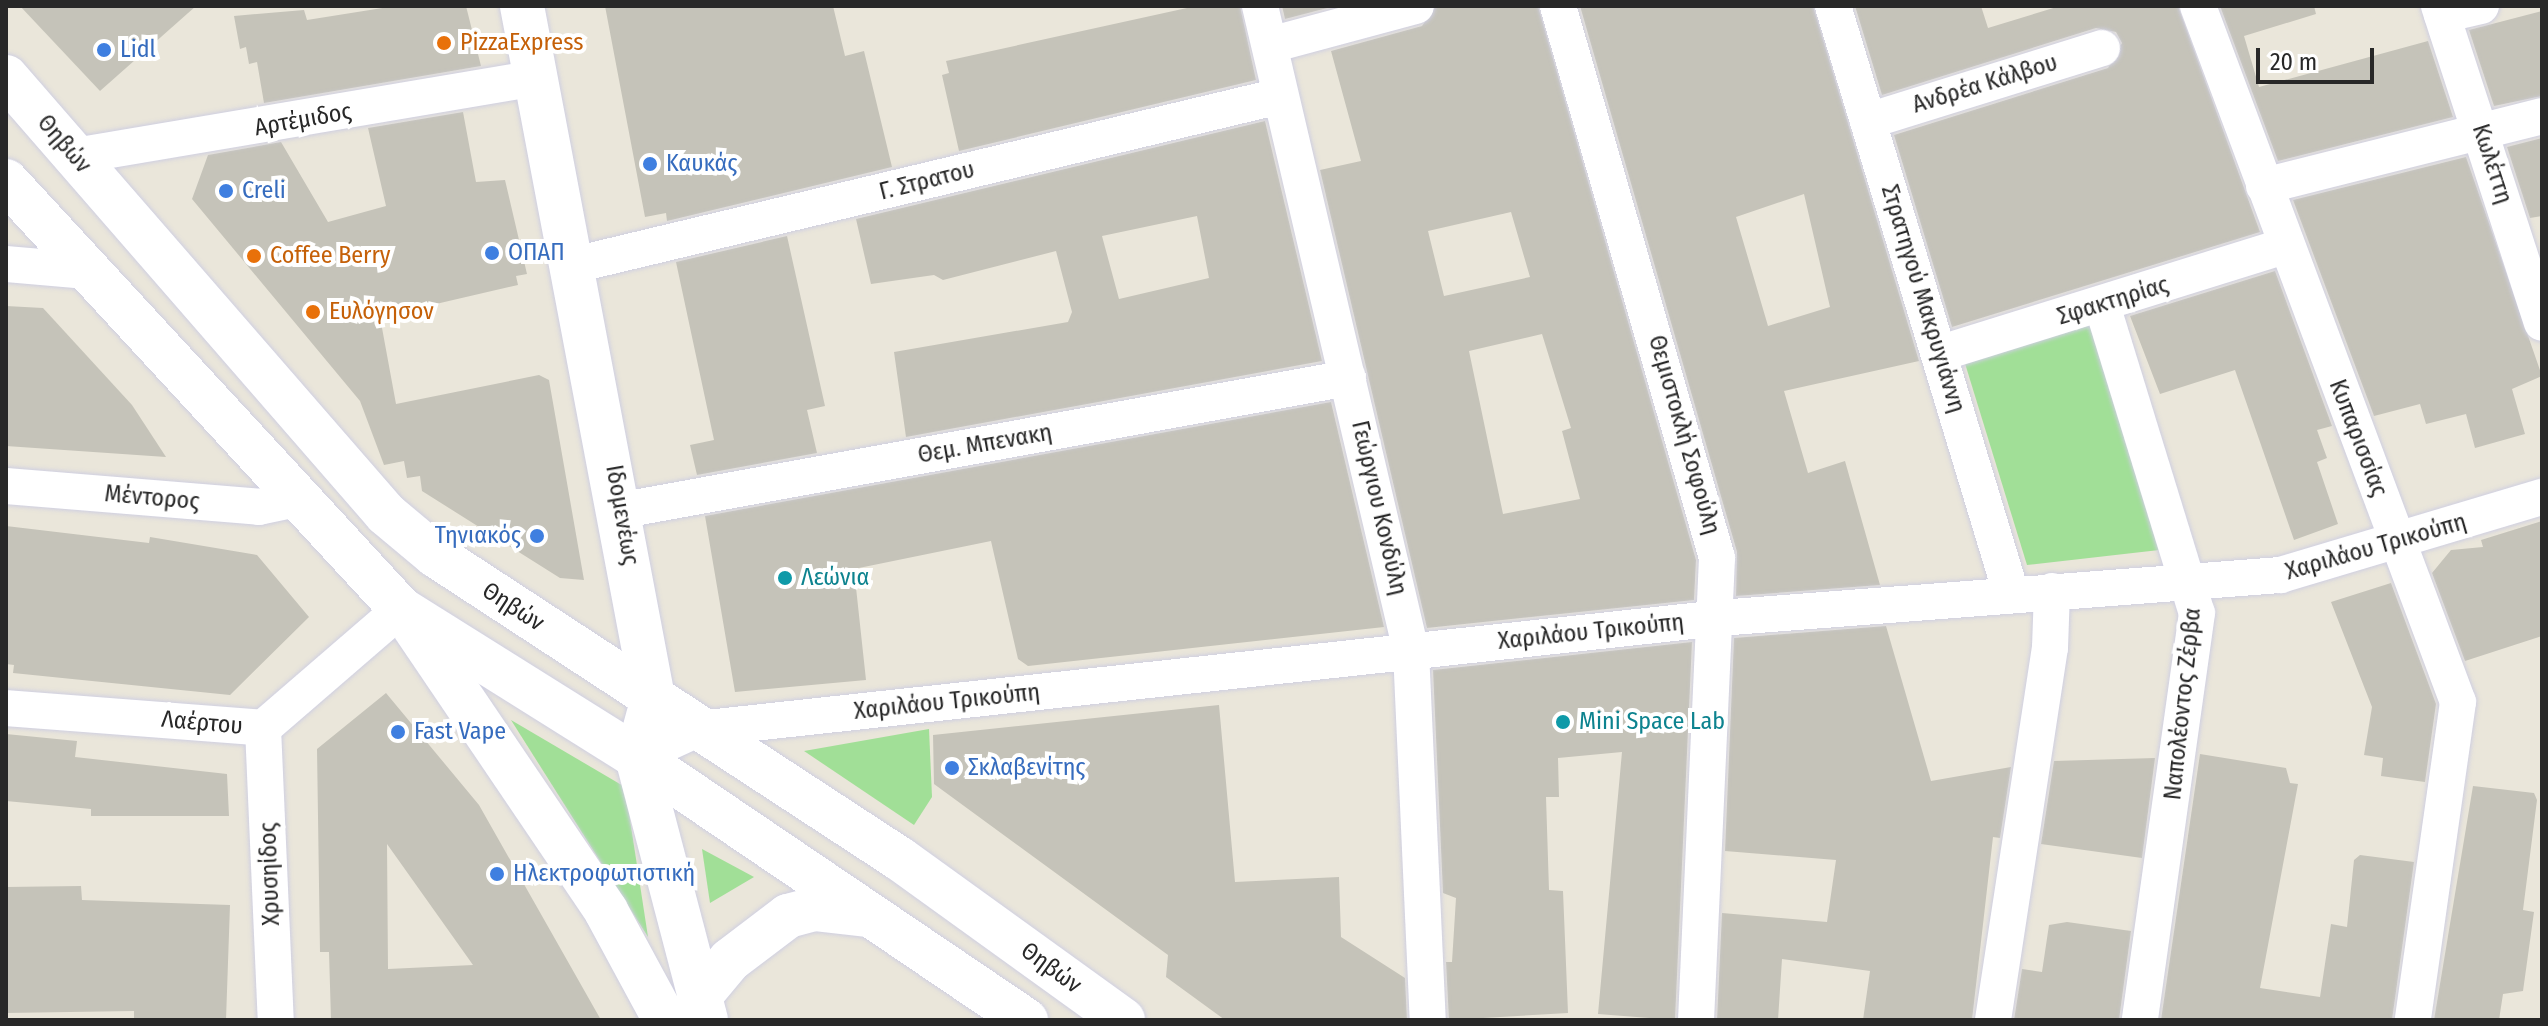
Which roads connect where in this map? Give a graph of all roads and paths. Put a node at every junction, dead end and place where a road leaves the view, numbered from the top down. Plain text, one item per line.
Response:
1 (522, 6) edge
2 (1260, 6) edge
3 (1416, 6) edge
4 (1558, 6) edge
5 (1833, 6) edge
6 (2198, 6) edge
7 (2481, 6) edge
8 (2441, 11) edge
9 (1270, 45) junction
10 (2102, 48) dead end
11 (6, 77) edge
12 (531, 79) junction
13 (1280, 96) junction
14 (2542, 116) edge
15 (1868, 121) junction
16 (2482, 132) junction
17 (75, 156) junction
18 (6, 181) edge
19 (2264, 186) junction
20 (2285, 246) junction
21 (6, 264) edge
22 (574, 265) junction
23 (87, 271) junction
24 (2102, 305) junction
25 (2542, 323) edge
26 (1941, 353) junction
27 (1348, 378) junction
28 (6, 486) edge
29 (2542, 497) edge
30 (297, 499) junction
31 (623, 510) junction
32 (2397, 542) junction
33 (2194, 584) junction
34 (2052, 591) junction
35 (2011, 593) junction
36 (401, 609) junction
37 (1719, 618) junction
38 (1411, 651) junction
39 (653, 698) junction
40 (6, 708) edge
41 (263, 728) junction
42 (698, 729) junction
43 (637, 757) junction
44 (868, 915) junction
45 (690, 1012) edge
46 (276, 1020) edge
47 (1026, 1020) edge
48 (1123, 1020) edge
49 (1428, 1020) edge
50 (1696, 1020) edge
51 (1993, 1020) edge
52 (2140, 1020) edge
53 (2413, 1020) edge

1 - 12 main road, Ιδομενέως
2 - 9 street, Γεώργιου Κονδύλη
3 - 9 street
4 - 37 street, Θεμιστοκλή Σοφούλη
5 - 15 street, Στρατηγού Μακρυγιάννη
6 - 19 street, Κυπαρισσίας
7 - 8 street
8 - 16 street, Κωλέττη
9 - 13 street, Γεώργιου Κονδύλη
10 - 15 street, Ανδρέα Κάλβου
11 - 17 main road, Θηβών
12 - 17 street, Αρτέμιδος
12 - 22 main road, Ιδομενέως
13 - 22 street, Γ. Στρατου
13 - 27 street, Γεώργιου Κονδύλη
14 - 16 street
15 - 26 street, Στρατηγού Μακρυγιάννη
16 - 19 street
16 - 25 street, Κωλέττη
17 - 39 main road, Θηβών
18 - 23 main road
19 - 20 street, Κυπαρισσίας
20 - 24 street, Σφακτηρίας
20 - 32 street, Κυπαρισσίας
21 - 23 street
22 - 31 main road, Ιδομενέως
23 - 30 main road
24 - 26 street, Σφακτηρίας
24 - 33 street, Ναπολέοντος Ζέρβα
26 - 35 street, Στρατηγού Μακρυγιάννη
27 - 31 street, Θεμ. Μπενακη
27 - 38 street, Γεώργιου Κονδύλη
28 - 30 street, Μέντορος
29 - 32 street, Χαριλάου Τρικούπη
30 - 36 main road
31 - 39 main road, Ιδομενέως
32 - 33 street, Χαριλάου Τρικούπη
32 - 53 street, Κυπαρισσίας
33 - 34 street, Χαριλάου Τρικούπη
33 - 52 street, Ναπολέοντος Ζέρβα
34 - 35 street, Χαριλάου Τρικούπη
34 - 51 street
35 - 37 street, Χαριλάου Τρικούπη
36 - 41 street, Λαέρτου
36 - 43 main road
36 - 45 main road
37 - 38 street, Χαριλάου Τρικούπη
37 - 50 street, Θεμιστοκλή Σοφούλη
38 - 42 street, Χαριλάου Τρικούπη
38 - 49 street, Γεώργιου Κονδύλη
39 - 42 main road, Θηβών
39 - 43 main road, Ιδομενέως
40 - 41 street, Λαέρτου
41 - 46 street, Χρυσηίδος
42 - 43 street, Χαριλάου Τρικούπη
42 - 48 main road, Θηβών
43 - 44 main road
43 - 45 main road, Ιδομενέως
44 - 45 main road
44 - 47 main road

